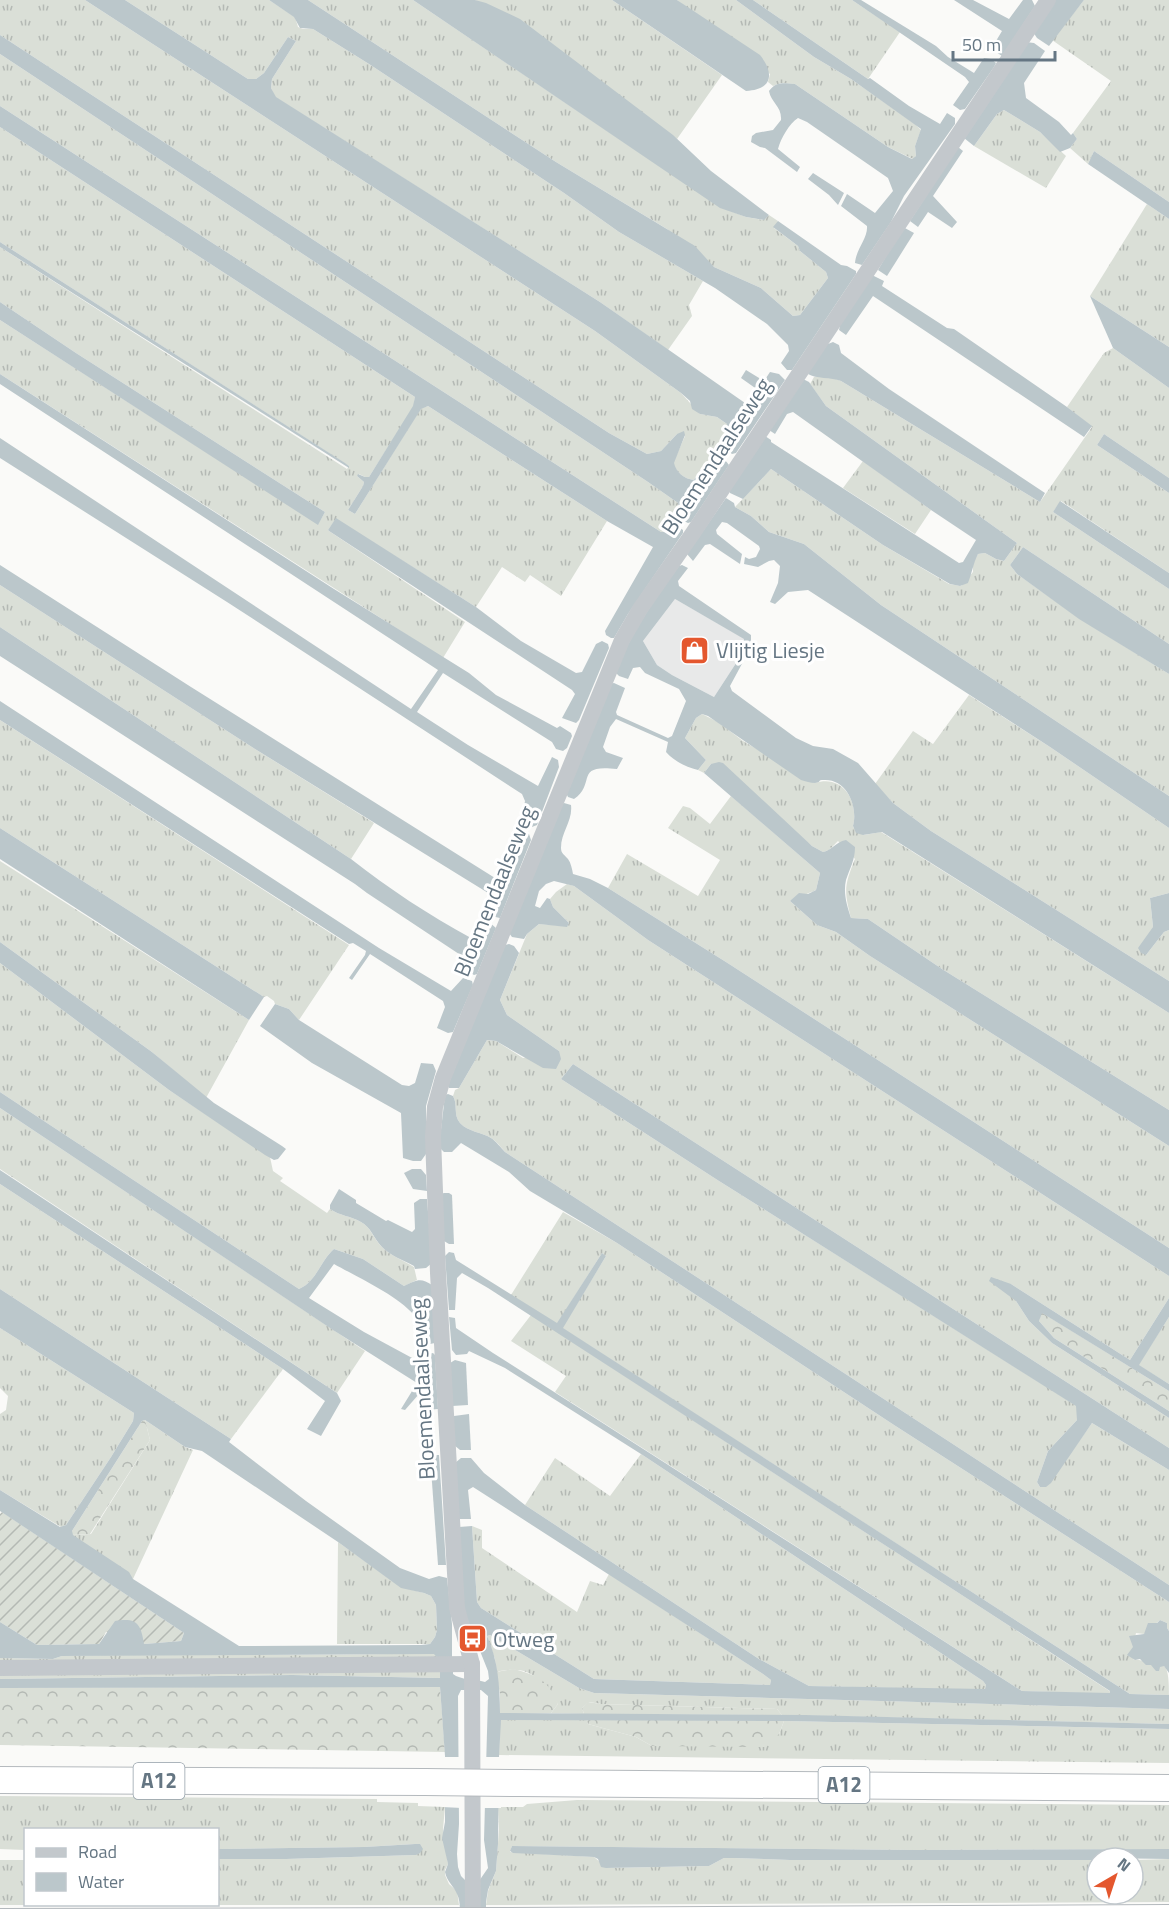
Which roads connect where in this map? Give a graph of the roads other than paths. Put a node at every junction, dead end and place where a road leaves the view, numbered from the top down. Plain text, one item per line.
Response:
1 (1048, 0) edge
2 (0, 1668) edge
3 (472, 1678) junction
4 (0, 1780) edge
5 (1169, 1788) edge
6 (1169, 1918) edge
7 (0, 1922) edge
8 (473, 1924) edge

1 - 3 street, Bloemendaalseweg
2 - 3 street
3 - 8 street, Bloemendaalseweg
4 - 5 highway, A12, bridge
6 - 8 highway
7 - 8 highway

